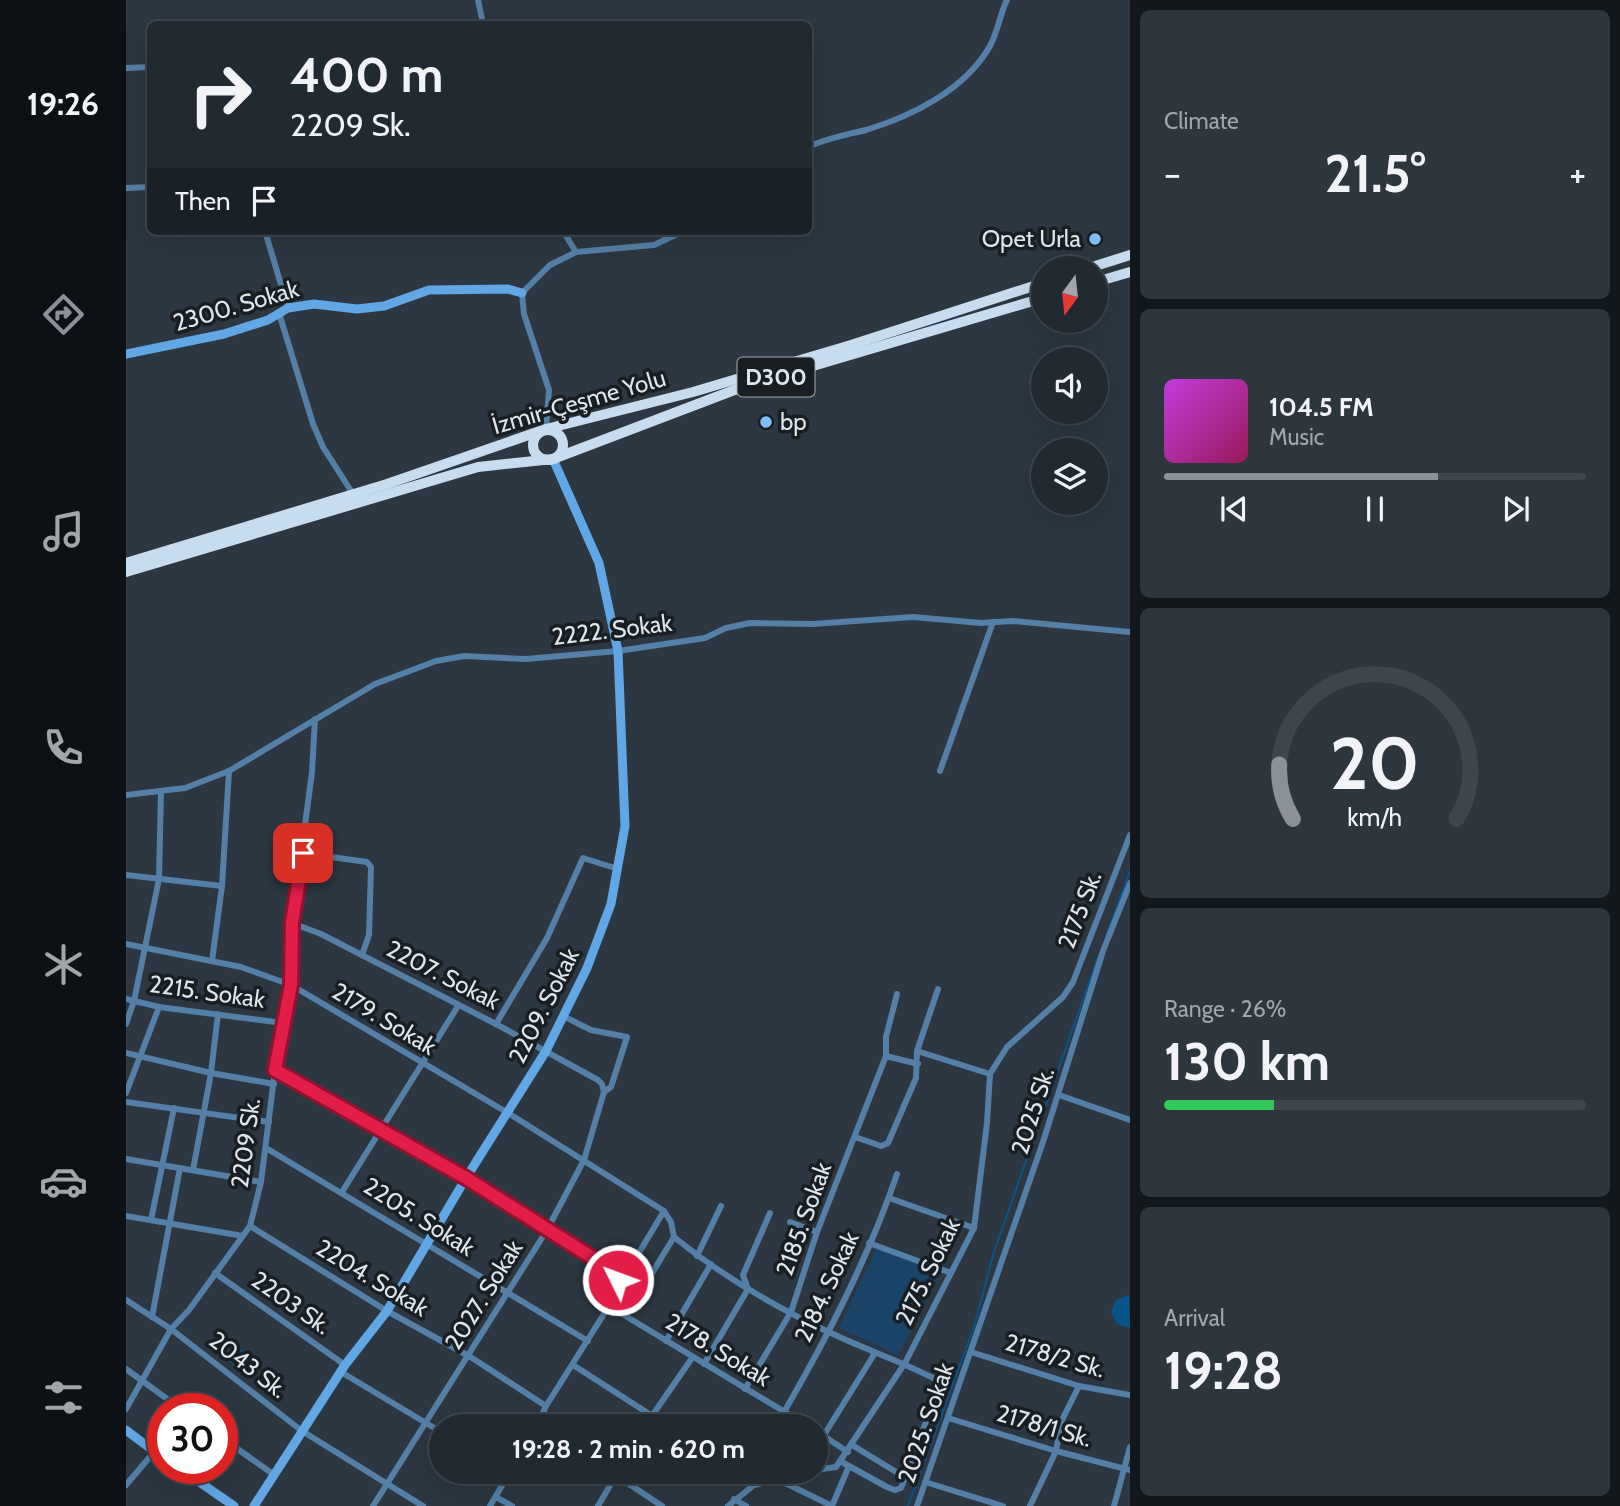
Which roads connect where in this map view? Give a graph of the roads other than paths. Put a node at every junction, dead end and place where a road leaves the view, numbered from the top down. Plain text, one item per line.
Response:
1 (478, 0) edge
2 (1007, 0) edge
3 (482, 21) edge
4 (147, 67) edge
5 (126, 68) edge
6 (812, 145) edge
7 (147, 187) edge
8 (126, 188) edge
9 (266, 235) edge
10 (565, 235) edge
11 (675, 235) edge
12 (576, 252) junction
13 (1130, 255) edge
14 (1108, 262) edge
15 (1130, 274) edge
16 (1108, 278) edge
17 (1031, 287) edge
18 (522, 293) junction
19 (1031, 302) edge
20 (283, 311) junction
21 (126, 354) edge
22 (546, 429) junction
23 (553, 459) junction
24 (353, 494) junction
25 (126, 563) edge
26 (126, 572) edge
27 (993, 622) junction
28 (1130, 632) edge
29 (618, 652) junction
30 (315, 719) junction
31 (229, 771) junction
32 (940, 771) dead end
33 (161, 791) junction
34 (126, 795) edge
35 (1130, 835) edge
36 (303, 853) junction
37 (618, 869) junction
38 (126, 875) edge
39 (159, 879) junction
40 (1130, 883) edge
41 (222, 886) junction
42 (292, 923) junction
43 (126, 943) edge
44 (143, 947) junction
45 (362, 955) junction
46 (212, 961) junction
47 (291, 985) junction
48 (938, 989) dead end
49 (897, 994) dead end
50 (130, 1000) edge
51 (458, 1006) junction
52 (159, 1007) junction
53 (218, 1014) junction
54 (563, 1016) junction
55 (284, 1023) junction
56 (126, 1024) edge
57 (496, 1024) junction
58 (546, 1051) junction
59 (917, 1051) junction
60 (126, 1053) edge
61 (886, 1056) junction
62 (139, 1057) junction
63 (421, 1063) junction
64 (918, 1064) junction
65 (275, 1070) junction
66 (211, 1073) junction
67 (990, 1074) junction
68 (274, 1084) junction
69 (604, 1092) junction
70 (126, 1093) edge
71 (1059, 1095) junction
72 (126, 1102) edge
73 (174, 1108) junction
74 (508, 1113) junction
75 (203, 1114) junction
76 (1130, 1120) edge
77 (269, 1122) junction
78 (379, 1129) junction
79 (855, 1137) junction
80 (266, 1148) junction
81 (126, 1159) edge
82 (584, 1160) junction
83 (162, 1165) junction
84 (180, 1168) junction
85 (193, 1170) junction
86 (897, 1174) dead end
87 (466, 1178) junction
88 (261, 1182) junction
89 (342, 1192) junction
90 (889, 1198) junction
91 (721, 1206) dead end
92 (664, 1211) junction
93 (770, 1213) dead end
94 (126, 1216) edge
95 (151, 1220) junction
96 (790, 1222) dead end
97 (169, 1224) junction
98 (250, 1226) junction
99 (974, 1228) junction
100 (547, 1230) junction
101 (817, 1232) junction
102 (243, 1236) junction
103 (674, 1237) junction
104 (869, 1243) junction
105 (428, 1244) junction
106 (697, 1256) junction
107 (711, 1264) junction
108 (215, 1273) junction
109 (951, 1273) junction
110 (618, 1280) junction
111 (748, 1289) junction
112 (507, 1294) junction
113 (126, 1300) edge
114 (609, 1306) junction
115 (387, 1311) junction
116 (791, 1312) junction
117 (626, 1316) junction
118 (152, 1317) junction
119 (171, 1329) junction
120 (830, 1333) junction
121 (588, 1341) junction
122 (666, 1341) junction
123 (971, 1352) junction
124 (875, 1353) junction
125 (469, 1356) junction
126 (692, 1358) junction
127 (905, 1363) junction
128 (704, 1364) junction
129 (573, 1365) junction
130 (126, 1369) edge
131 (343, 1369) junction
132 (141, 1380) junction
133 (1079, 1386) junction
134 (745, 1389) junction
135 (159, 1393) edge
136 (1130, 1395) edge
137 (546, 1406) junction
138 (126, 1409) edge
139 (784, 1412) junction
140 (542, 1414) edge
141 (648, 1414) edge
142 (652, 1414) edge
143 (787, 1414) edge
144 (948, 1418) junction
145 (425, 1424) junction
146 (429, 1426) edge
147 (828, 1429) edge
148 (126, 1430) edge
149 (302, 1431) junction
150 (828, 1437) edge
151 (147, 1446) edge
152 (1130, 1447) edge
153 (850, 1448) junction
154 (238, 1449) edge
155 (1056, 1451) junction
156 (840, 1461) junction
157 (147, 1466) edge
158 (849, 1466) junction
159 (828, 1469) edge
160 (1127, 1470) edge
161 (273, 1474) junction
162 (906, 1478) junction
163 (925, 1482) junction
164 (202, 1484) edge
165 (503, 1484) edge
166 (609, 1484) edge
167 (631, 1484) edge
168 (757, 1484) edge
169 (788, 1484) edge
170 (126, 1485) edge
171 (387, 1485) junction
172 (754, 1485) joint
173 (496, 1497) junction
174 (734, 1499) junction
175 (234, 1506) edge
176 (254, 1506) edge
177 (373, 1506) edge
178 (423, 1506) edge
179 (490, 1506) edge
180 (512, 1506) edge
181 (598, 1506) edge
182 (662, 1506) edge
183 (728, 1506) edge
184 (746, 1506) edge
185 (832, 1506) edge
186 (917, 1506) edge
187 (1003, 1506) edge
188 (1030, 1506) edge
189 (1115, 1506) edge

1 - 3 street
2 - 6 street
4 - 5 street
7 - 8 street
9 - 20 street
10 - 12 street
11 - 12 street
12 - 18 street
13 - 14 highway
15 - 16 highway
17 - 22 highway, İzmir-Çeşme Yolu / D300
18 - 20 street, 2300. Sokak
18 - 22 street
19 - 23 highway, İzmir-Çeşme Yolu / D300
20 - 21 street, 2300. Sokak
20 - 24 street
22 - 23 highway
22 - 23 highway
22 - 24 highway, İzmir-Çeşme Yolu / D300
23 - 26 highway, İzmir-Çeşme Yolu / D300
23 - 29 street, 2209. Sokak
24 - 25 highway, İzmir-Çeşme Yolu / D300
27 - 28 street, 2222. Sokak
27 - 29 street, 2222. Sokak
27 - 32 street
29 - 30 street, 2222. Sokak
29 - 37 street, 2209. Sokak
30 - 31 street, 2222. Sokak
30 - 36 street, 2209 Sk.
31 - 33 street, 2222. Sokak
31 - 41 street
33 - 34 street, 2222. Sokak
33 - 39 street
35 - 67 street, 2175 Sk.
36 - 42 street, 2209 Sk.
36 - 45 street
37 - 54 street, 2209. Sokak
37 - 57 street
38 - 39 street
39 - 41 street
39 - 44 street
40 - 71 street, 2025 Sk.
41 - 46 street
42 - 45 street, 2207. Sokak
42 - 47 street, 2209 Sk.
43 - 44 street, 2179. Sokak
44 - 46 street, 2179. Sokak
44 - 50 street
45 - 51 street, 2207. Sokak
46 - 47 street, 2179. Sokak
47 - 55 street, 2209 Sk.
47 - 63 street, 2179. Sokak
48 - 59 street
49 - 61 street, 2185. Sokak
50 - 52 street, 2215. Sokak
50 - 56 street
51 - 57 street, 2207. Sokak
51 - 63 street
52 - 53 street, 2215. Sokak
52 - 62 street
53 - 55 street, 2215. Sokak
53 - 66 street
54 - 58 street, 2209. Sokak
54 - 69 street, 2027. Sokak
55 - 65 street, 2209 Sk.
57 - 58 street, 2207. Sokak
58 - 69 street, 2207. Sokak
58 - 74 street, 2209. Sokak
59 - 64 street
59 - 67 street
60 - 62 street
61 - 64 street
61 - 79 street, 2185. Sokak
62 - 66 street
62 - 70 street
63 - 74 street, 2179. Sokak
63 - 78 street
64 - 79 street
65 - 68 street, 2209 Sk.
65 - 78 street
66 - 68 street
66 - 75 street
67 - 99 street, 2175. Sokak
68 - 77 street, 2209 Sk.
69 - 82 street, 2027. Sokak
71 - 76 street
71 - 123 street, 2025 Sk.
72 - 73 street
73 - 75 street
73 - 83 street
74 - 82 street, 2179. Sokak
74 - 87 street, 2209. Sokak
75 - 77 street
75 - 85 street
77 - 80 street, 2209 Sk.
78 - 87 street
78 - 89 street
79 - 101 street, 2185. Sokak
80 - 88 street, 2209 Sk.
80 - 89 street, 2205. Sokak
81 - 83 street
82 - 92 street, 2179. Sokak
82 - 100 street, 2027. Sokak
83 - 84 street
83 - 95 street
84 - 85 street
84 - 97 street
85 - 88 street
86 - 90 street, 2184. Sokak
87 - 100 street
87 - 105 street, 2209. Sokak
88 - 98 street, 2209 Sk.
89 - 105 street, 2205. Sokak
90 - 99 street
90 - 104 street, 2184. Sokak
91 - 106 street
92 - 103 street
92 - 110 street
93 - 111 street
94 - 95 street
95 - 97 street
96 - 101 street
97 - 102 street
97 - 118 street
98 - 102 street, 2209 Sk.
98 - 115 street, 2204. Sokak
99 - 109 street, 2175. Sokak
100 - 110 street
100 - 112 street, 2027. Sokak
101 - 116 street, 2185. Sokak
102 - 108 street, 2209 Sk.
103 - 106 street
103 - 117 street
104 - 109 street
104 - 120 street, 2184. Sokak
105 - 112 street, 2205. Sokak
105 - 115 street, 2209. Sokak
106 - 107 street
107 - 111 street
107 - 122 street
108 - 119 street, 2209 Sk.
108 - 131 street, 2203 Sk.
109 - 127 street, 2175. Sokak
110 - 114 street
111 - 116 street
111 - 128 street
112 - 121 street, 2205. Sokak
112 - 125 street, 2027. Sokak
113 - 118 street, 2043 Sk.
114 - 117 street, 2178. Sokak
114 - 121 street
115 - 125 street, 2204. Sokak
115 - 131 street, 2209. Sokak
116 - 120 street
116 - 134 street, 2185. Sokak
117 - 122 street, 2178. Sokak
118 - 119 street, 2043 Sk.
119 - 132 street, 2209 Sk.
119 - 149 street, 2043 Sk.
120 - 124 street
120 - 139 street, 2184. Sokak
121 - 129 street
122 - 126 street, 2178. Sokak
123 - 133 street, 2178/2 Sk.
123 - 144 street, 2025. Sokak
124 - 127 street
124 - 147 street
125 - 137 street, 2204. Sokak
125 - 145 street, 2027. Sokak
126 - 128 street, 2178. Sokak
126 - 142 street
127 - 153 street, 2175. Sokak
127 - 162 street
128 - 134 street, 2178. Sokak
129 - 137 street
129 - 141 street
130 - 132 street
131 - 145 street, 2203 Sk.
131 - 149 street, 2209. Sokak
132 - 135 street
132 - 138 street, 2209 Sk.
133 - 136 street, 2178/2 Sk.
133 - 155 street
134 - 139 street, 2178. Sokak
137 - 140 street
139 - 143 street, 2178. Sokak
144 - 155 street, 2178/1 Sk.
144 - 163 street, 2025. Sokak
145 - 146 street, 2203 Sk.
145 - 171 street, 2027. Sokak
148 - 151 street
149 - 161 street, 2209. Sokak
149 - 171 street, 2043 Sk.
150 - 153 street
152 - 160 street
153 - 156 street, 2175. Sokak
153 - 162 street
154 - 161 street
155 - 160 street, 2178/1 Sk.
155 - 188 street
156 - 158 street
156 - 159 street, 2175. Sokak
157 - 170 street
158 - 162 street
158 - 185 street
160 - 189 street
161 - 176 street, 2209. Sokak
163 - 186 street, 2025. Sokak
163 - 187 street
164 - 175 street
165 - 173 street
166 - 181 street
167 - 182 street
168 - 172 street
169 - 185 street
171 - 177 street, 2027. Sokak
171 - 178 street, 2043 Sk.
172 - 174 street
173 - 179 street
173 - 180 street
174 - 183 street
174 - 184 street

